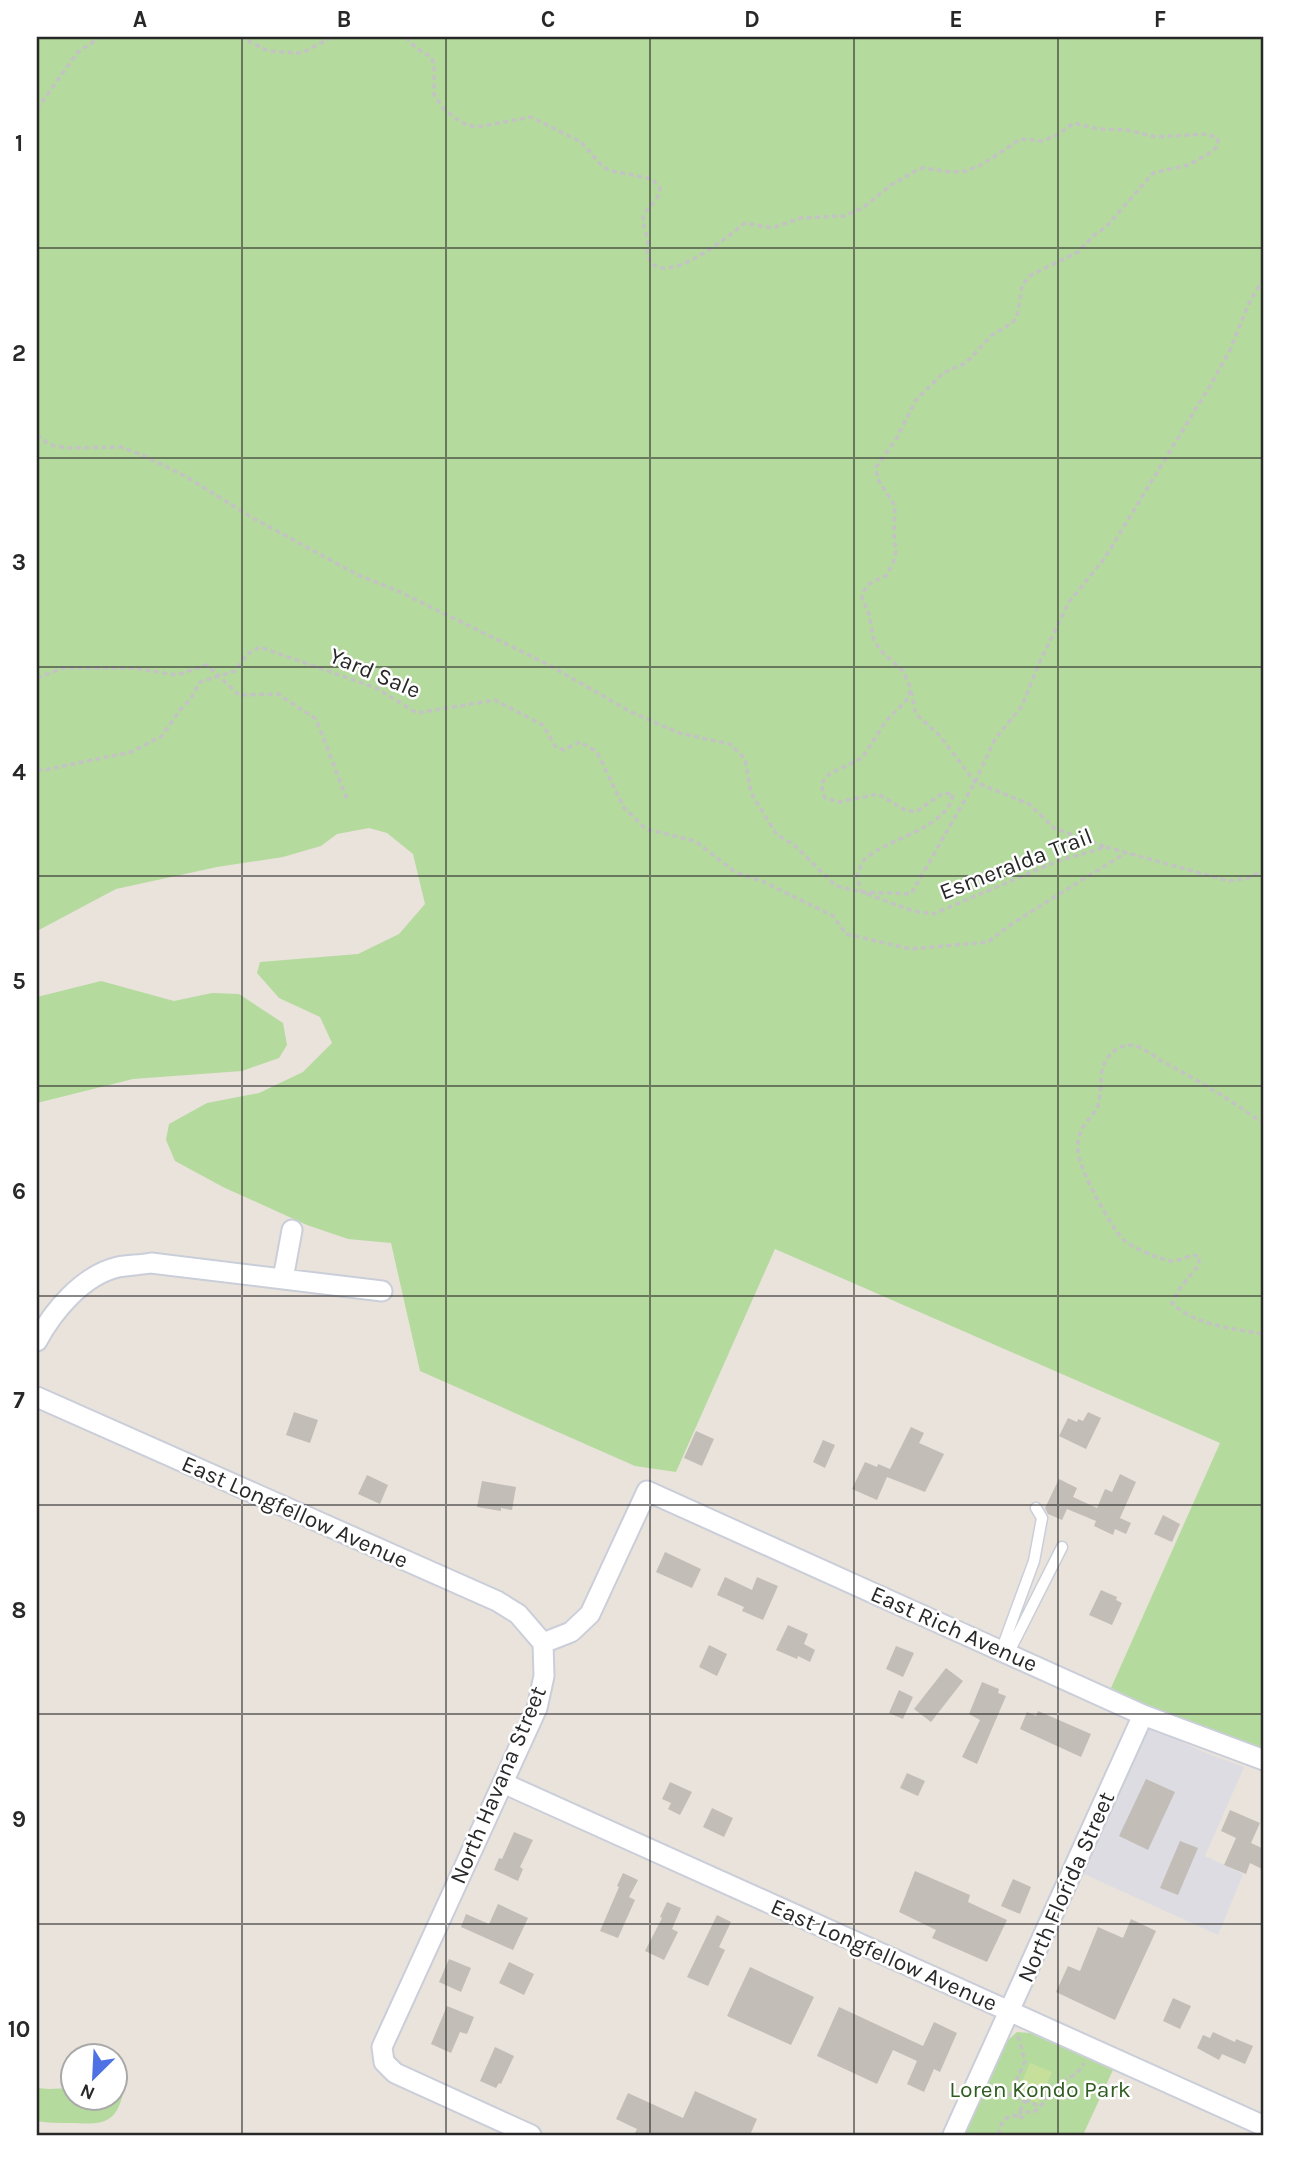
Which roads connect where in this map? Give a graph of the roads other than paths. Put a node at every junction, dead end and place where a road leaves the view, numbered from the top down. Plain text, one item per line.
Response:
1 (292, 1230) dead end
2 (284, 1279) junction
3 (382, 1291) dead end
4 (37, 1341) edge
5 (37, 1396) edge
6 (1037, 1508) dead end
7 (1062, 1548) dead end
8 (543, 1643) junction
9 (1004, 1652) junction
10 (1143, 1715) junction
11 (1264, 1760) edge
12 (503, 1783) junction
13 (1010, 2011) junction
14 (1264, 2126) edge
15 (531, 2135) edge
16 (954, 2135) edge

1 - 2 street
2 - 3 street
2 - 4 street
5 - 8 street, East Longfellow Avenue
6 - 9 lane
7 - 9 lane
8 - 9 street, East Rich Avenue
8 - 12 street, North Havana Street
9 - 10 street, East Rich Avenue
10 - 11 street, East Rich Avenue
10 - 13 street, North Florida Street
12 - 13 street, East Longfellow Avenue
12 - 15 street, North Havana Street
13 - 14 street, East Longfellow Avenue
13 - 16 street, North Florida Street

